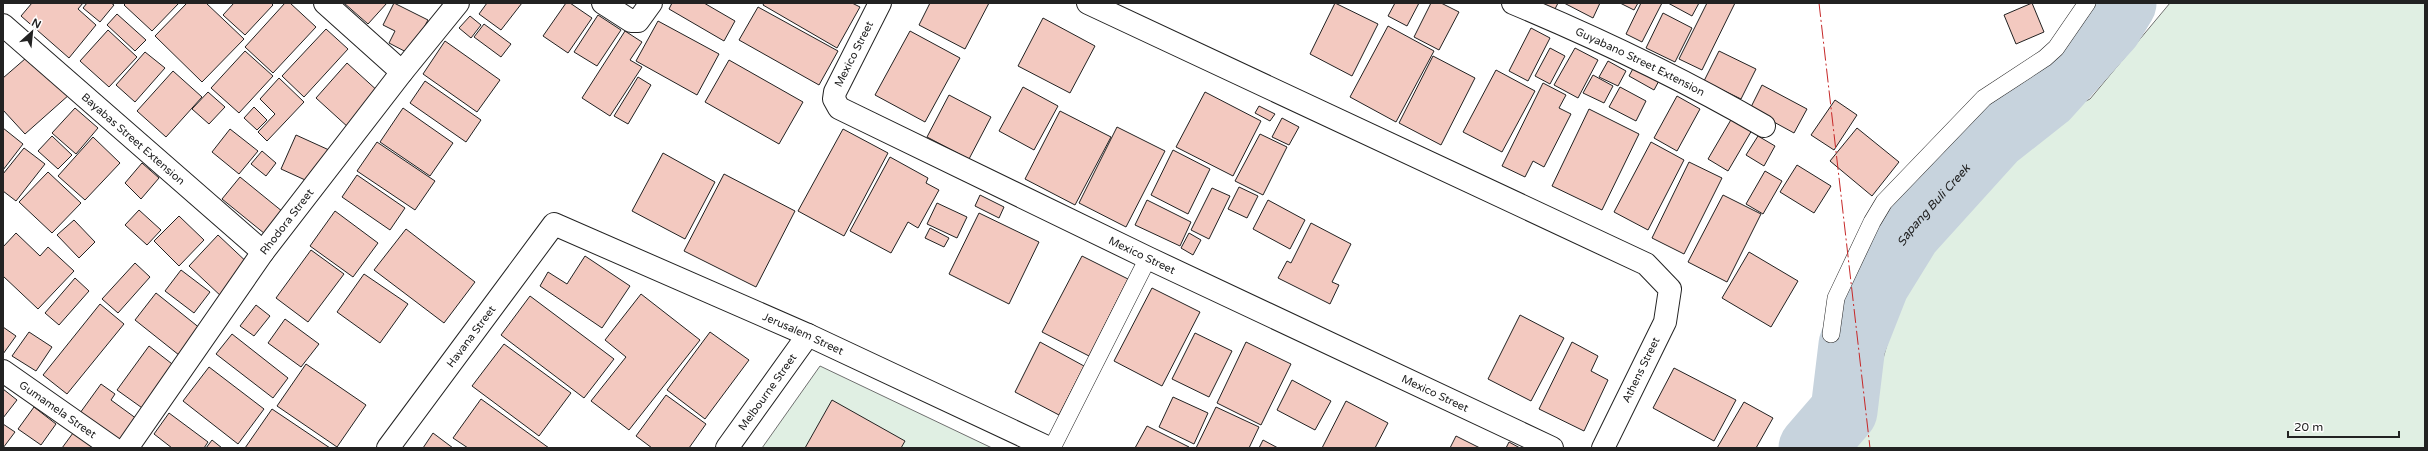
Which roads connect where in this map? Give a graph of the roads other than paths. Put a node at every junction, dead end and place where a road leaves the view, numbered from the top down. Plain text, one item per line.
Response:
1 (325, 3) edge
2 (458, 3) edge
3 (603, 3) edge
4 (651, 3) edge
5 (880, 3) edge
6 (1088, 3) edge
7 (1513, 3) edge
8 (2087, 3) edge
9 (3, 25) edge
10 (402, 72) junction
11 (1764, 126) dead end
12 (554, 224) joint
13 (263, 252) junction
14 (1148, 258) junction
15 (1831, 334) dead end
16 (808, 336) junction
17 (3, 371) edge
18 (113, 448) edge
19 (127, 448) edge
20 (388, 448) edge
21 (727, 448) edge
22 (1049, 448) edge
23 (1052, 448) edge
24 (1552, 448) edge
25 (1603, 448) edge

1 - 10 street
2 - 10 street, Rhodora Street
3 - 4 street
5 - 14 street, Mexico Street
6 - 25 street, Athens Street
7 - 11 street, Guyabano Street Extension
8 - 15 lane
9 - 13 street, Bayabas Street Extension
10 - 13 street, Rhodora Street
12 - 16 street, Jerusalem Street
12 - 20 street, Havana Street
13 - 19 street, Rhodora Street
14 - 23 lane
14 - 24 street, Mexico Street
16 - 21 street, Melbourne Street
16 - 22 street, Jerusalem Street
17 - 18 street, Gumamela Street

